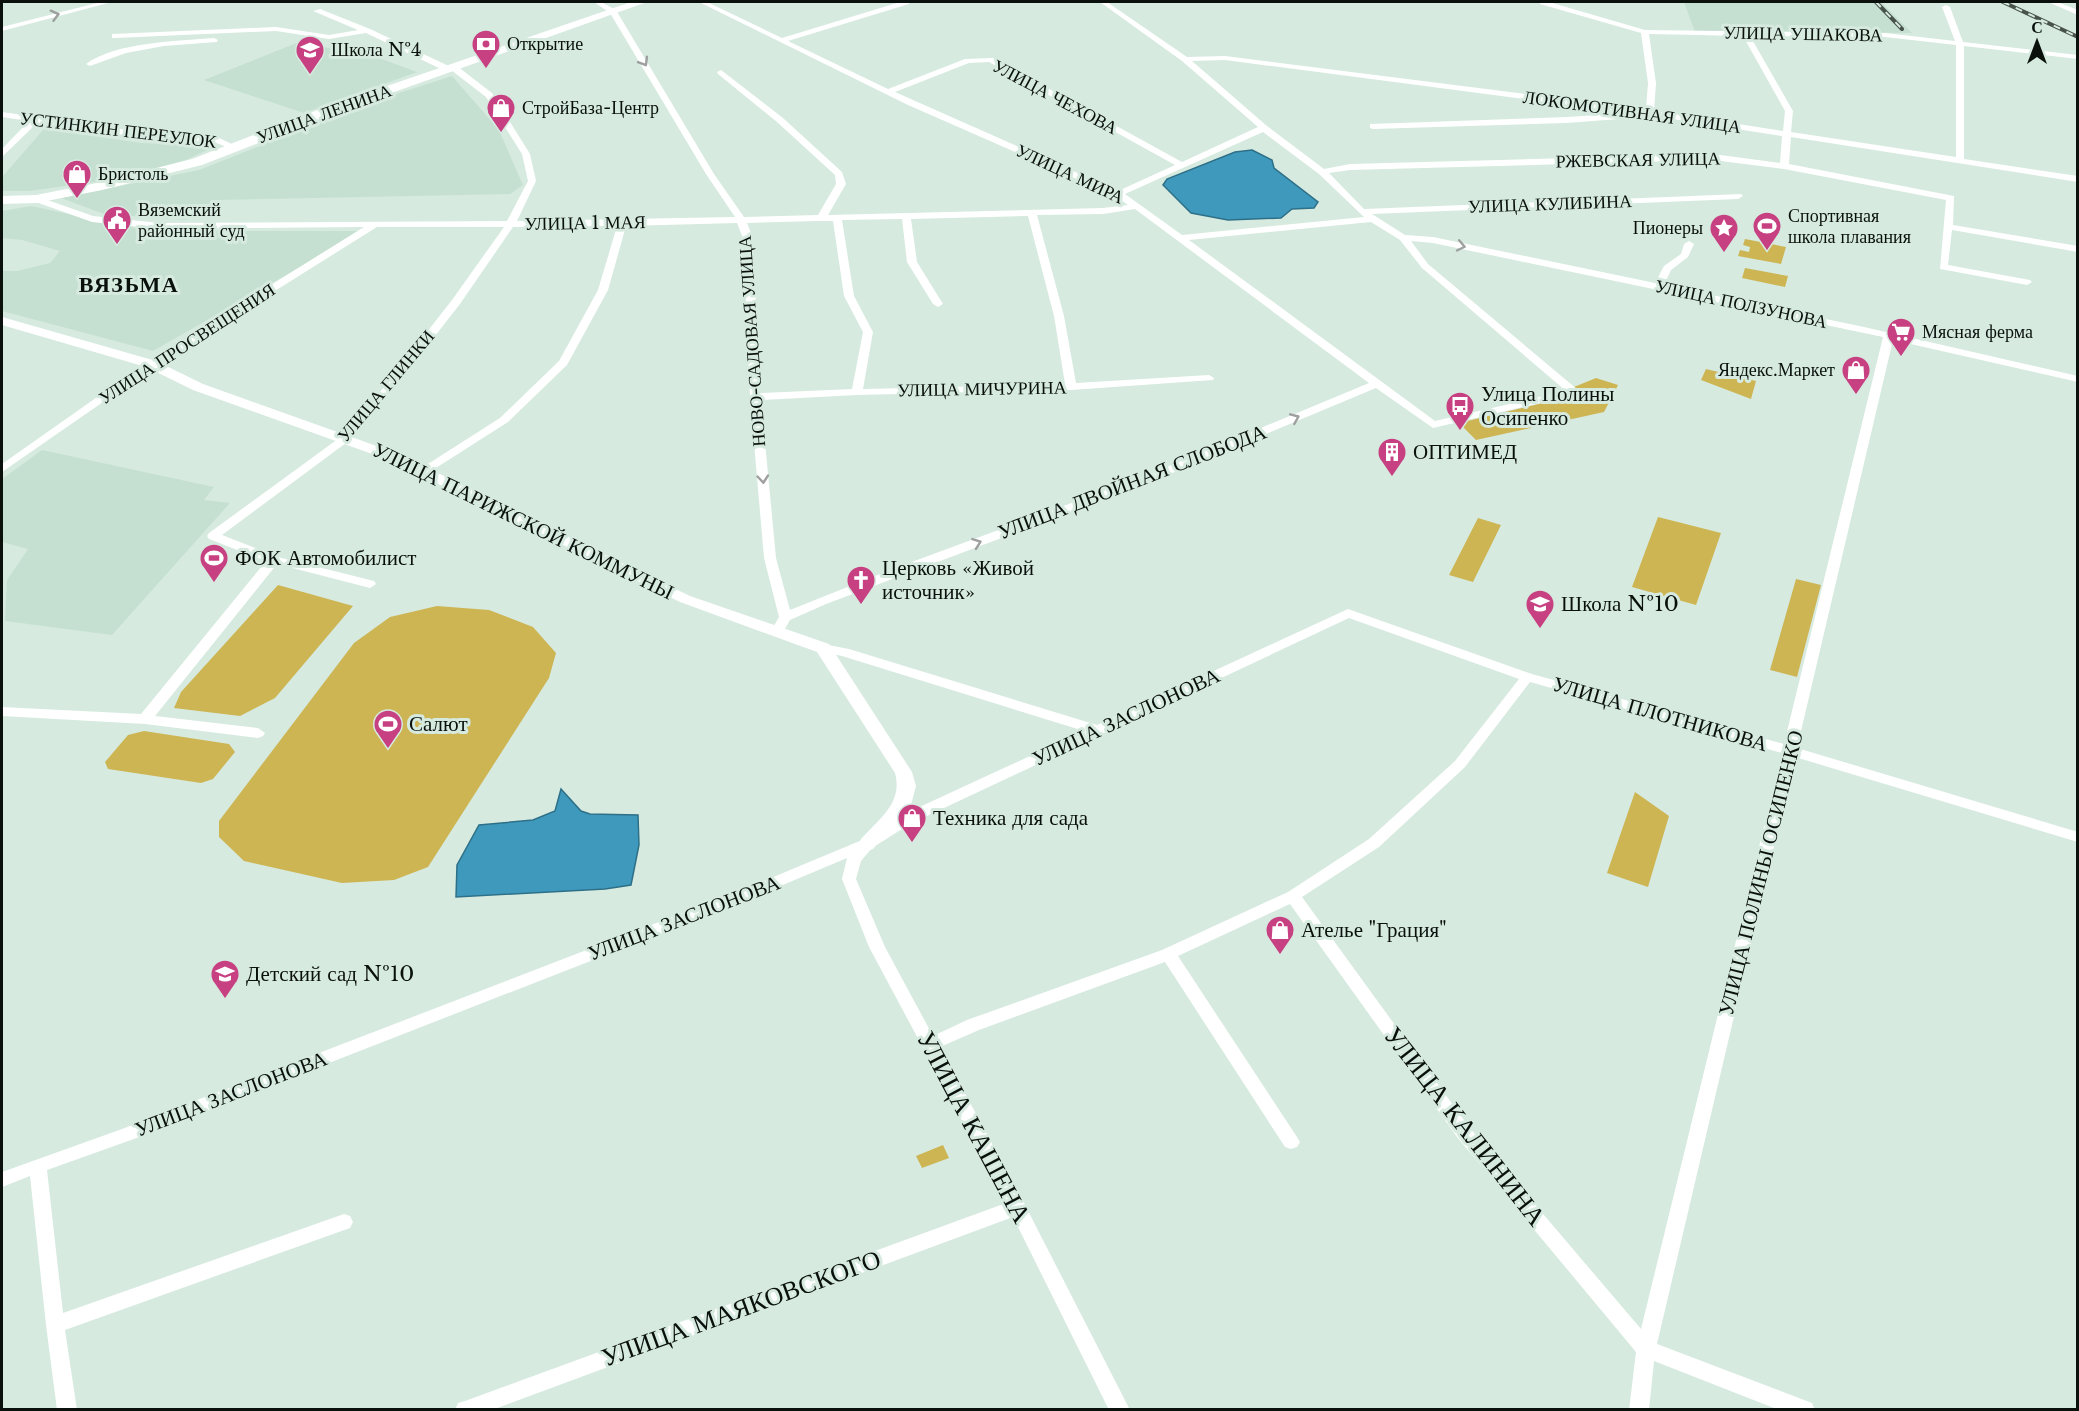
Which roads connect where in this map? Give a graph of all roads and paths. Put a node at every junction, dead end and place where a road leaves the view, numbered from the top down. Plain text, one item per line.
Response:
1 (108, 2) edge
2 (597, 2) edge
3 (641, 2) edge
4 (702, 2) edge
5 (906, 2) edge
6 (1103, 2) edge
7 (1543, 2) edge
8 (2052, 2) edge
9 (1946, 7) dead end
10 (317, 11) dead end
11 (613, 12) junction
12 (2078, 12) edge
13 (2, 29) edge
14 (367, 31) junction
15 (1645, 32) junction
16 (1745, 33) junction
17 (309, 34) junction
18 (115, 36) dead end
19 (782, 40) junction
20 (1960, 44) junction
21 (2077, 56) edge
22 (1185, 59) junction
23 (90, 64) dead end
24 (451, 68) junction
25 (721, 72) dead end
26 (890, 91) junction
27 (1648, 113) junction
28 (2, 115) edge
29 (34, 121) junction
30 (1373, 126) dead end
31 (1264, 128) junction
32 (1788, 134) junction
33 (234, 147) junction
34 (2, 154) edge
35 (1960, 160) junction
36 (1182, 165) junction
37 (1784, 166) junction
38 (1322, 172) junction
39 (2078, 179) edge
40 (1118, 194) junction
41 (1738, 196) dead end
42 (36, 199) junction
43 (2, 200) edge
44 (1137, 206) junction
45 (1362, 212) junction
46 (1032, 213) junction
47 (906, 217) junction
48 (821, 219) junction
49 (837, 219) junction
50 (1373, 219) junction
51 (741, 220) junction
52 (511, 223) junction
53 (622, 223) junction
54 (376, 224) junction
55 (1948, 227) junction
56 (1181, 238) junction
57 (1403, 238) junction
58 (1689, 244) dead end
59 (2078, 249) edge
60 (2028, 282) dead end
61 (1658, 287) junction
62 (938, 304) dead end
63 (2, 321) edge
64 (1888, 337) junction
65 (151, 364) junction
66 (1209, 378) dead end
67 (2078, 379) edge
68 (1378, 383) junction
69 (1071, 387) junction
70 (857, 392) junction
71 (755, 397) junction
72 (346, 438) junction
73 (2, 469) edge
74 (424, 471) junction
75 (274, 560) junction
76 (370, 584) dead end
77 (1348, 613) joint
78 (781, 624) junction
79 (823, 648) junction
80 (1527, 677) junction
81 (2, 712) edge
82 (145, 719) junction
83 (1098, 730) junction
84 (258, 733) dead end
85 (1791, 751) junction
86 (2078, 837) edge
87 (867, 844) junction
88 (1293, 896) junction
89 (1168, 954) junction
90 (931, 1044) junction
91 (1291, 1142) dead end
92 (38, 1165) junction
93 (2, 1179) edge
94 (1017, 1207) junction
95 (344, 1222) dead end
96 (55, 1325) junction
97 (1646, 1349) junction
98 (67, 1410) edge
99 (465, 1410) edge
100 (1120, 1410) edge
101 (1639, 1410) edge
102 (1805, 1410) edge

13 -> 1 street
2 - 11 street
3 - 11 main road, УЛИЦА ЛЕНИНА
4 - 19 street, УЛИЦА МИРА
5 - 19 street
6 - 22 street
7 - 15 street, УЛИЦА УШАКОВА
8 - 12 street
9 - 20 street
10 - 14 street, УЛИЦА ГЛИНКИ
11 - 24 main road, УЛИЦА ЛЕНИНА
11 -> 51 street, НОВО-САДОВАЯ УЛИЦА
14 - 17 street
14 - 24 street, УЛИЦА ГЛИНКИ
15 - 16 street, УЛИЦА УШАКОВА
15 - 27 street
16 - 20 street, УЛИЦА УШАКОВА
16 - 32 street
17 - 18 street
17 - 23 street
19 - 26 street, УЛИЦА МИРА
20 - 21 street, УЛИЦА УШАКОВА
20 - 35 street
22 - 27 street, ЛОКОМОТИВНАЯ УЛИЦА
22 - 31 street
24 - 33 main road, УЛИЦА ЛЕНИНА
24 - 52 street, УЛИЦА ГЛИНКИ
25 - 48 street
26 - 36 street, УЛИЦА ЧЕХОВА
26 - 40 street, УЛИЦА МИРА
27 - 30 street
27 - 32 street, ЛОКОМОТИВНАЯ УЛИЦА
28 - 29 street, УСТИНКИН ПЕРЕУЛОК
29 - 33 street, УСТИНКИН ПЕРЕУЛОК
29 - 34 street
31 - 36 street
31 - 38 street
32 - 35 street, ЛОКОМОТИВНАЯ УЛИЦА
32 - 37 street
33 - 42 main road, УЛИЦА ЛЕНИНА
35 - 39 street, ЛОКОМОТИВНАЯ УЛИЦА
36 - 40 street
37 - 38 street, РЖЕВСКАЯ УЛИЦА
37 - 55 street, РЖЕВСКАЯ УЛИЦА
38 - 45 street
40 - 44 street, УЛИЦА МИРА
41 - 45 street, УЛИЦА КУЛИБИНА
42 - 43 main road, УЛИЦА ЛЕНИНА
42 - 54 street, УЛИЦА 1 МАЯ
44 - 46 street, УЛИЦА 1 МАЯ
44 - 56 street, УЛИЦА МИРА
45 - 50 street
46 - 47 street, УЛИЦА 1 МАЯ
46 - 69 street
47 - 49 street, УЛИЦА 1 МАЯ
47 - 62 street
48 - 49 street, УЛИЦА 1 МАЯ
48 - 51 street, УЛИЦА 1 МАЯ
49 - 70 street
50 - 56 street
50 - 57 street
51 - 53 street, УЛИЦА 1 МАЯ
51 - 71 street, НОВО-САДОВАЯ УЛИЦА
52 - 53 street, УЛИЦА 1 МАЯ
52 - 54 street, УЛИЦА 1 МАЯ
52 - 72 street, УЛИЦА ГЛИНКИ
53 - 74 street
54 - 65 street, УЛИЦА ПРОСВЕЩЕНИЯ
55 - 59 street
55 - 60 street
56 - 68 street, УЛИЦА МИРА
57 -> 61 street, УЛИЦА ПОЛЗУНОВА
57 - 68 street, УЛИЦА МИРА
58 - 61 street
61 - 64 street, УЛИЦА ПОЛЗУНОВА
63 - 65 street, УЛИЦА ПАРИЖСКОЙ КОММУНЫ
64 - 67 street, УЛИЦА ПОЛЗУНОВА
64 - 85 street, УЛИЦА ПОЛИНЫ ОСИПЕНКО
65 - 72 street, УЛИЦА ПАРИЖСКОЙ КОММУНЫ
65 - 73 street, УЛИЦА ПРОСВЕЩЕНИЯ
66 - 69 street, УЛИЦА МИЧУРИНА
78 -> 68 street, УЛИЦА ДВОЙНАЯ СЛОБОДА
69 - 70 street, УЛИЦА МИЧУРИНА
70 - 71 street, УЛИЦА МИЧУРИНА
71 -> 78 street, НОВО-САДОВАЯ УЛИЦА
72 - 74 street, УЛИЦА ПАРИЖСКОЙ КОММУНЫ
72 - 75 street, УЛИЦА ГЛИНКИ
74 - 78 street, УЛИЦА ПАРИЖСКОЙ КОММУНЫ
75 - 76 street, УЛИЦА ГЛИНКИ
75 - 82 street
77 - 80 street, УЛИЦА ПЛОТНИКОВА
77 - 83 street, УЛИЦА ЗАСЛОНОВА
78 - 79 street, УЛИЦА ПАРИЖСКОЙ КОММУНЫ
79 - 83 street
79 - 87 street
80 - 85 street, УЛИЦА ПЛОТНИКОВА
80 - 88 street
81 - 82 street
82 - 84 street
83 - 87 street, УЛИЦА ЗАСЛОНОВА
85 - 86 street, УЛИЦА ПЛОТНИКОВА
85 - 97 street, УЛИЦА ПОЛИНЫ ОСИПЕНКО
87 - 90 street, УЛИЦА КАШЕНА
87 - 92 street, УЛИЦА ЗАСЛОНОВА
88 - 89 street
88 - 97 street, УЛИЦА КАЛИНИНА
89 - 90 street
89 - 91 street
90 - 94 street, УЛИЦА КАШЕНА
92 - 93 street, УЛИЦА ЗАСЛОНОВА
92 - 96 street
94 - 99 street, УЛИЦА МАЯКОВСКОГО
94 - 100 street, УЛИЦА КАШЕНА
95 - 96 street
96 - 98 street
97 - 101 street, УЛИЦА ПОЛИНЫ ОСИПЕНКО
97 - 102 street

